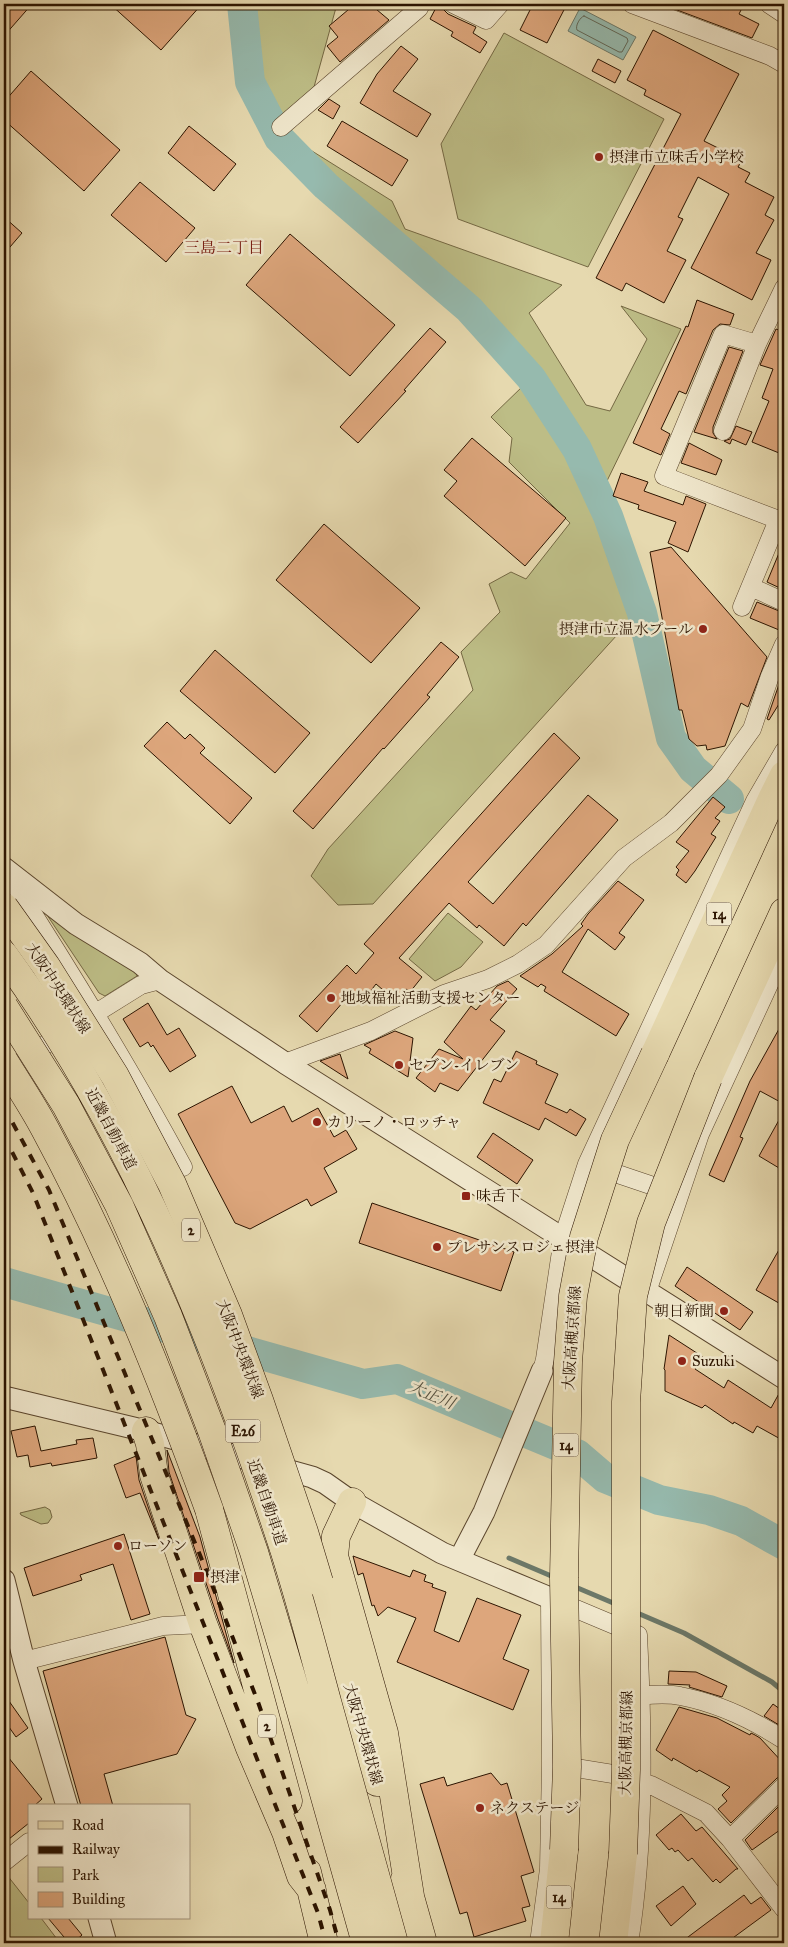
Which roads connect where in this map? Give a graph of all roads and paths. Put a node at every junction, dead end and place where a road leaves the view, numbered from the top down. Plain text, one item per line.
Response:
1 (421, 4) edge
2 (453, 4) edge
3 (500, 4) edge
4 (632, 4) edge
5 (769, 4) edge
6 (784, 14) edge
7 (784, 64) edge
8 (281, 127) dead end
9 (784, 288) edge
10 (758, 344) junction
11 (723, 431) dead end
12 (781, 521) edge
13 (751, 587) junction
14 (784, 602) edge
15 (742, 607) dead end
16 (784, 644) edge
17 (784, 750) edge
18 (784, 775) edge
19 (4, 868) edge
20 (4, 907) edge
21 (784, 912) edge
22 (784, 952) edge
23 (4, 955) edge
24 (160, 980) junction
25 (4, 1007) edge
26 (95, 1012) junction
27 (4, 1061) edge
28 (285, 1063) junction
29 (4, 1070) edge
30 (587, 1164) junction
31 (183, 1167) dead end
32 (680, 1195) junction
33 (563, 1238) junction
34 (647, 1292) junction
35 (542, 1371) joint
36 (784, 1378) edge
37 (4, 1397) edge
38 (146, 1431) junction
39 (352, 1502) junction
40 (459, 1560) junction
41 (4, 1580) edge
42 (550, 1598) junction
43 (203, 1624) junction
44 (10, 1637) edge
45 (24, 1661) junction
46 (641, 1695) junction
47 (784, 1740) edge
48 (551, 1764) junction
49 (640, 1782) junction
50 (784, 1786) edge
51 (66, 1804) edge
52 (730, 1838) junction
53 (28, 1843) edge
54 (4, 1862) edge
55 (312, 1890) junction
56 (410, 1896) junction
57 (784, 1909) edge
58 (100, 1920) edge
59 (106, 1943) edge
60 (324, 1943) edge
61 (366, 1943) edge
62 (394, 1943) edge
63 (423, 1943) edge
64 (539, 1943) edge
65 (554, 1943) edge
66 (613, 1943) edge
67 (629, 1943) edge

1 - 8 street
2 - 3 street
4 - 7 street
5 - 6 street
9 - 10 street
10 - 11 street
10 - 12 street
12 - 13 street
13 - 14 street
13 - 15 street
16 - 28 street
17 - 30 street
18 - 65 main road, 大阪高槻京都線 / 14, bridge
19 - 24 street
19 - 26 street
20 - 56 main road, 大阪中央環状線 / 2, bridge
21 - 66 main road, 大阪高槻京都線, bridge
22 - 32 street
23 - 62 main road, 近畿自動車道 / E26, bridge
24 - 26 street
24 - 28 street
25 - 61 main road, 近畿自動車道 / E26, bridge
26 - 29 street
26 - 31 street
27 - 55 main road, 2, bridge
28 - 33 street
30 - 32 street
30 - 33 street
32 - 34 street
33 - 34 street
33 - 35 street
34 - 36 street
35 - 40 street
37 - 38 street
38 - 39 street
38 - 43 main road
39 - 40 street
39 - 56 main road
40 - 42 street
41 - 44 street
42 - 46 street
42 - 48 street
43 - 45 street
43 - 55 main road
44 - 45 street
45 - 51 street
46 - 47 street
46 - 49 street
48 - 49 street
48 - 64 street
49 - 52 street
49 - 67 street
50 - 52 street
52 - 57 street
53 - 54 street
55 - 60 main road, 2
56 - 63 main road, 大阪中央環状線 / 2
58 - 59 street

